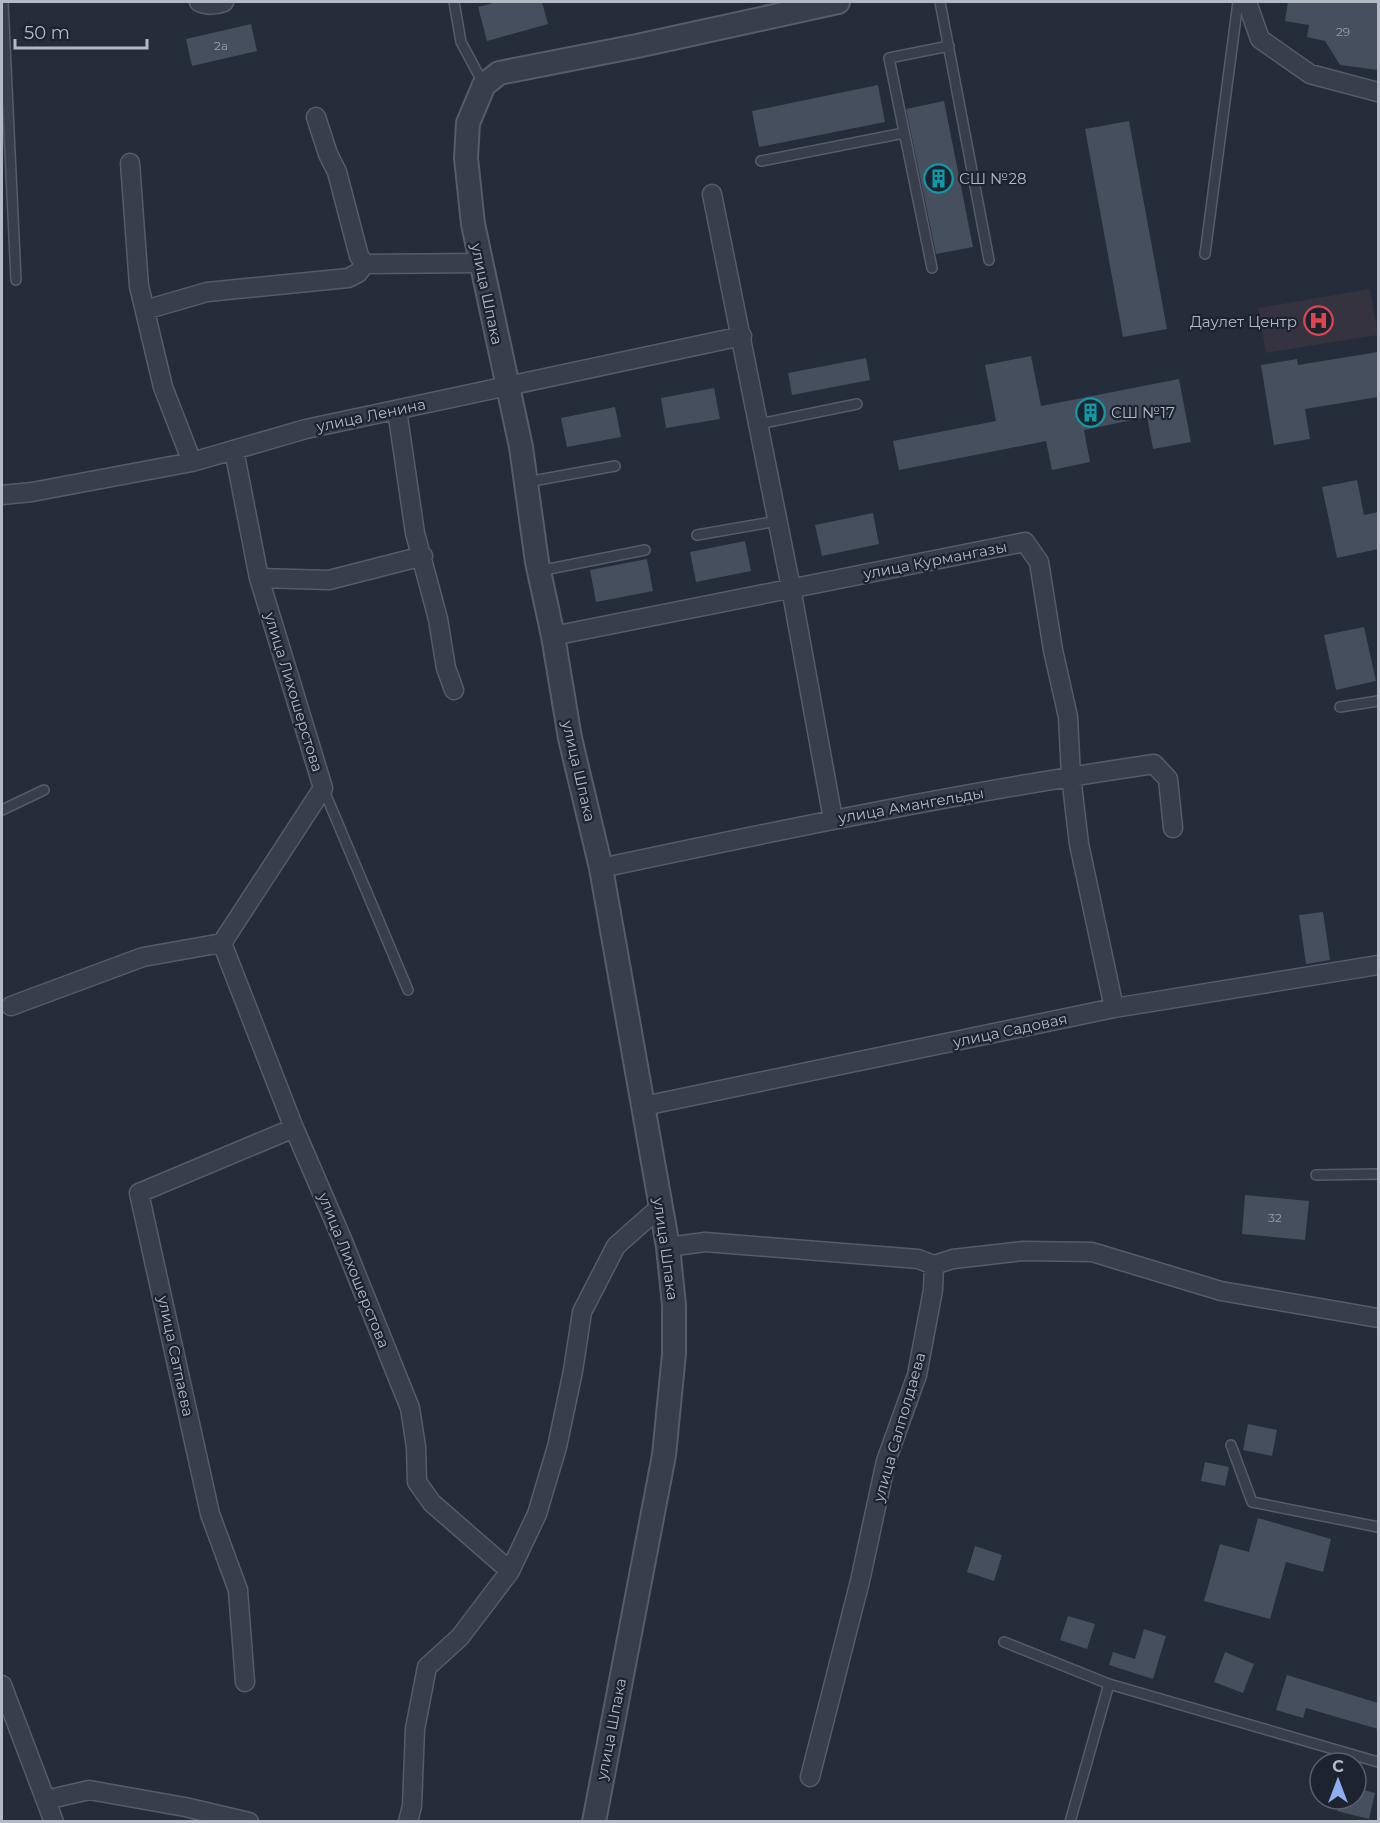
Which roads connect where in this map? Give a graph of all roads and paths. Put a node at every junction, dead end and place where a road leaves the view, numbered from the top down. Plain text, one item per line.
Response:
1 (3, 2) edge
2 (200, 2) edge
3 (224, 2) edge
4 (454, 2) edge
5 (838, 2) edge
6 (940, 2) edge
7 (1238, 2) edge
8 (1247, 2) edge
9 (949, 46) junction
10 (484, 86) junction
11 (1378, 92) edge
12 (316, 117) dead end
13 (904, 133) junction
14 (761, 161) dead end
15 (130, 163) dead end
16 (712, 194) dead end
17 (1205, 254) dead end
18 (989, 260) dead end
19 (481, 263) junction
20 (365, 264) junction
21 (932, 268) dead end
22 (16, 280) dead end
23 (145, 310) junction
24 (742, 336) junction
25 (507, 386) junction
26 (857, 404) dead end
27 (397, 410) junction
28 (759, 424) junction
29 (234, 450) junction
30 (192, 462) junction
31 (615, 466) dead end
32 (527, 482) junction
33 (2, 495) edge
34 (778, 521) junction
35 (697, 536) dead end
36 (645, 550) dead end
37 (423, 556) junction
38 (539, 571) junction
39 (259, 578) junction
40 (791, 588) junction
41 (553, 636) junction
42 (454, 690) dead end
43 (1378, 701) edge
44 (1340, 707) dead end
45 (1071, 776) junction
46 (323, 788) junction
47 (44, 790) dead end
48 (2, 810) edge
49 (833, 819) junction
50 (1173, 828) dead end
51 (601, 868) junction
52 (222, 944) junction
53 (1378, 965) edge
54 (408, 990) dead end
55 (11, 1006) dead end
56 (1114, 1008) junction
57 (644, 1106) junction
58 (294, 1128) junction
59 (1378, 1173) edge
60 (1316, 1175) dead end
61 (660, 1207) junction
62 (668, 1247) junction
63 (934, 1265) junction
64 (1378, 1318) edge
65 (1231, 1445) dead end
66 (1378, 1527) edge
67 (510, 1571) junction
68 (1004, 1642) dead end
69 (245, 1682) dead end
70 (1109, 1684) junction
71 (2, 1685) edge
72 (1378, 1762) edge
73 (810, 1777) dead end
74 (46, 1800) junction
75 (54, 1821) edge
76 (249, 1821) edge
77 (408, 1821) edge
78 (594, 1821) edge
79 (1070, 1821) edge

1 - 22 lane
2 - 3 street
4 - 10 lane
5 - 10 street
6 - 9 lane
7 - 17 lane
8 - 11 street
9 - 13 lane
9 - 18 lane
10 - 19 street, улица Шпака
12 - 20 street
13 - 14 lane
13 - 21 lane
15 - 23 street
16 - 24 street
19 - 20 street
19 - 25 street, улица Шпака
20 - 23 street
23 - 30 street
24 - 25 street, улица Ленина
24 - 28 street
25 - 27 street, улица Ленина
25 - 32 street, улица Шпака
26 - 28 lane
27 - 29 street, улица Ленина
27 - 37 street
28 - 34 street
29 - 30 street, улица Ленина
29 - 39 street, улица Лихошерстова
30 - 33 street, улица Ленина
31 - 32 lane
32 - 38 street, улица Шпака
34 - 35 lane
34 - 40 street
36 - 38 lane
37 - 39 street
37 - 42 street
38 - 41 street, улица Шпака
39 - 46 street, улица Лихошерстова
40 - 41 street, улица Курмангазы
40 - 45 street, улица Курмангазы
40 - 49 street
41 - 51 street, улица Шпака
43 - 44 lane
45 - 49 street, улица Амангельды
45 - 50 street, улица Амангельды
45 - 56 street, улица Курмангазы
46 - 52 street, улица Лихошерстова
46 - 54 lane
47 - 48 lane
49 - 51 street, улица Амангельды
51 - 57 street, улица Шпака
52 - 55 street
52 - 58 street, улица Лихошерстова
53 - 56 street, улица Садовая
56 - 57 street, улица Садовая
57 - 61 street, улица Шпака
58 - 67 street, улица Лихошерстова
58 - 69 street, улица Сатпаева
59 - 60 lane
61 - 62 street, улица Шпака
61 - 67 street
62 - 63 street
62 - 78 street, улица Шпака
63 - 64 street
63 - 73 street, улица Салполдаева
65 - 66 lane
67 - 77 street
68 - 70 lane
70 - 72 lane
70 - 79 lane
71 - 74 street
74 - 75 street
74 - 76 street

